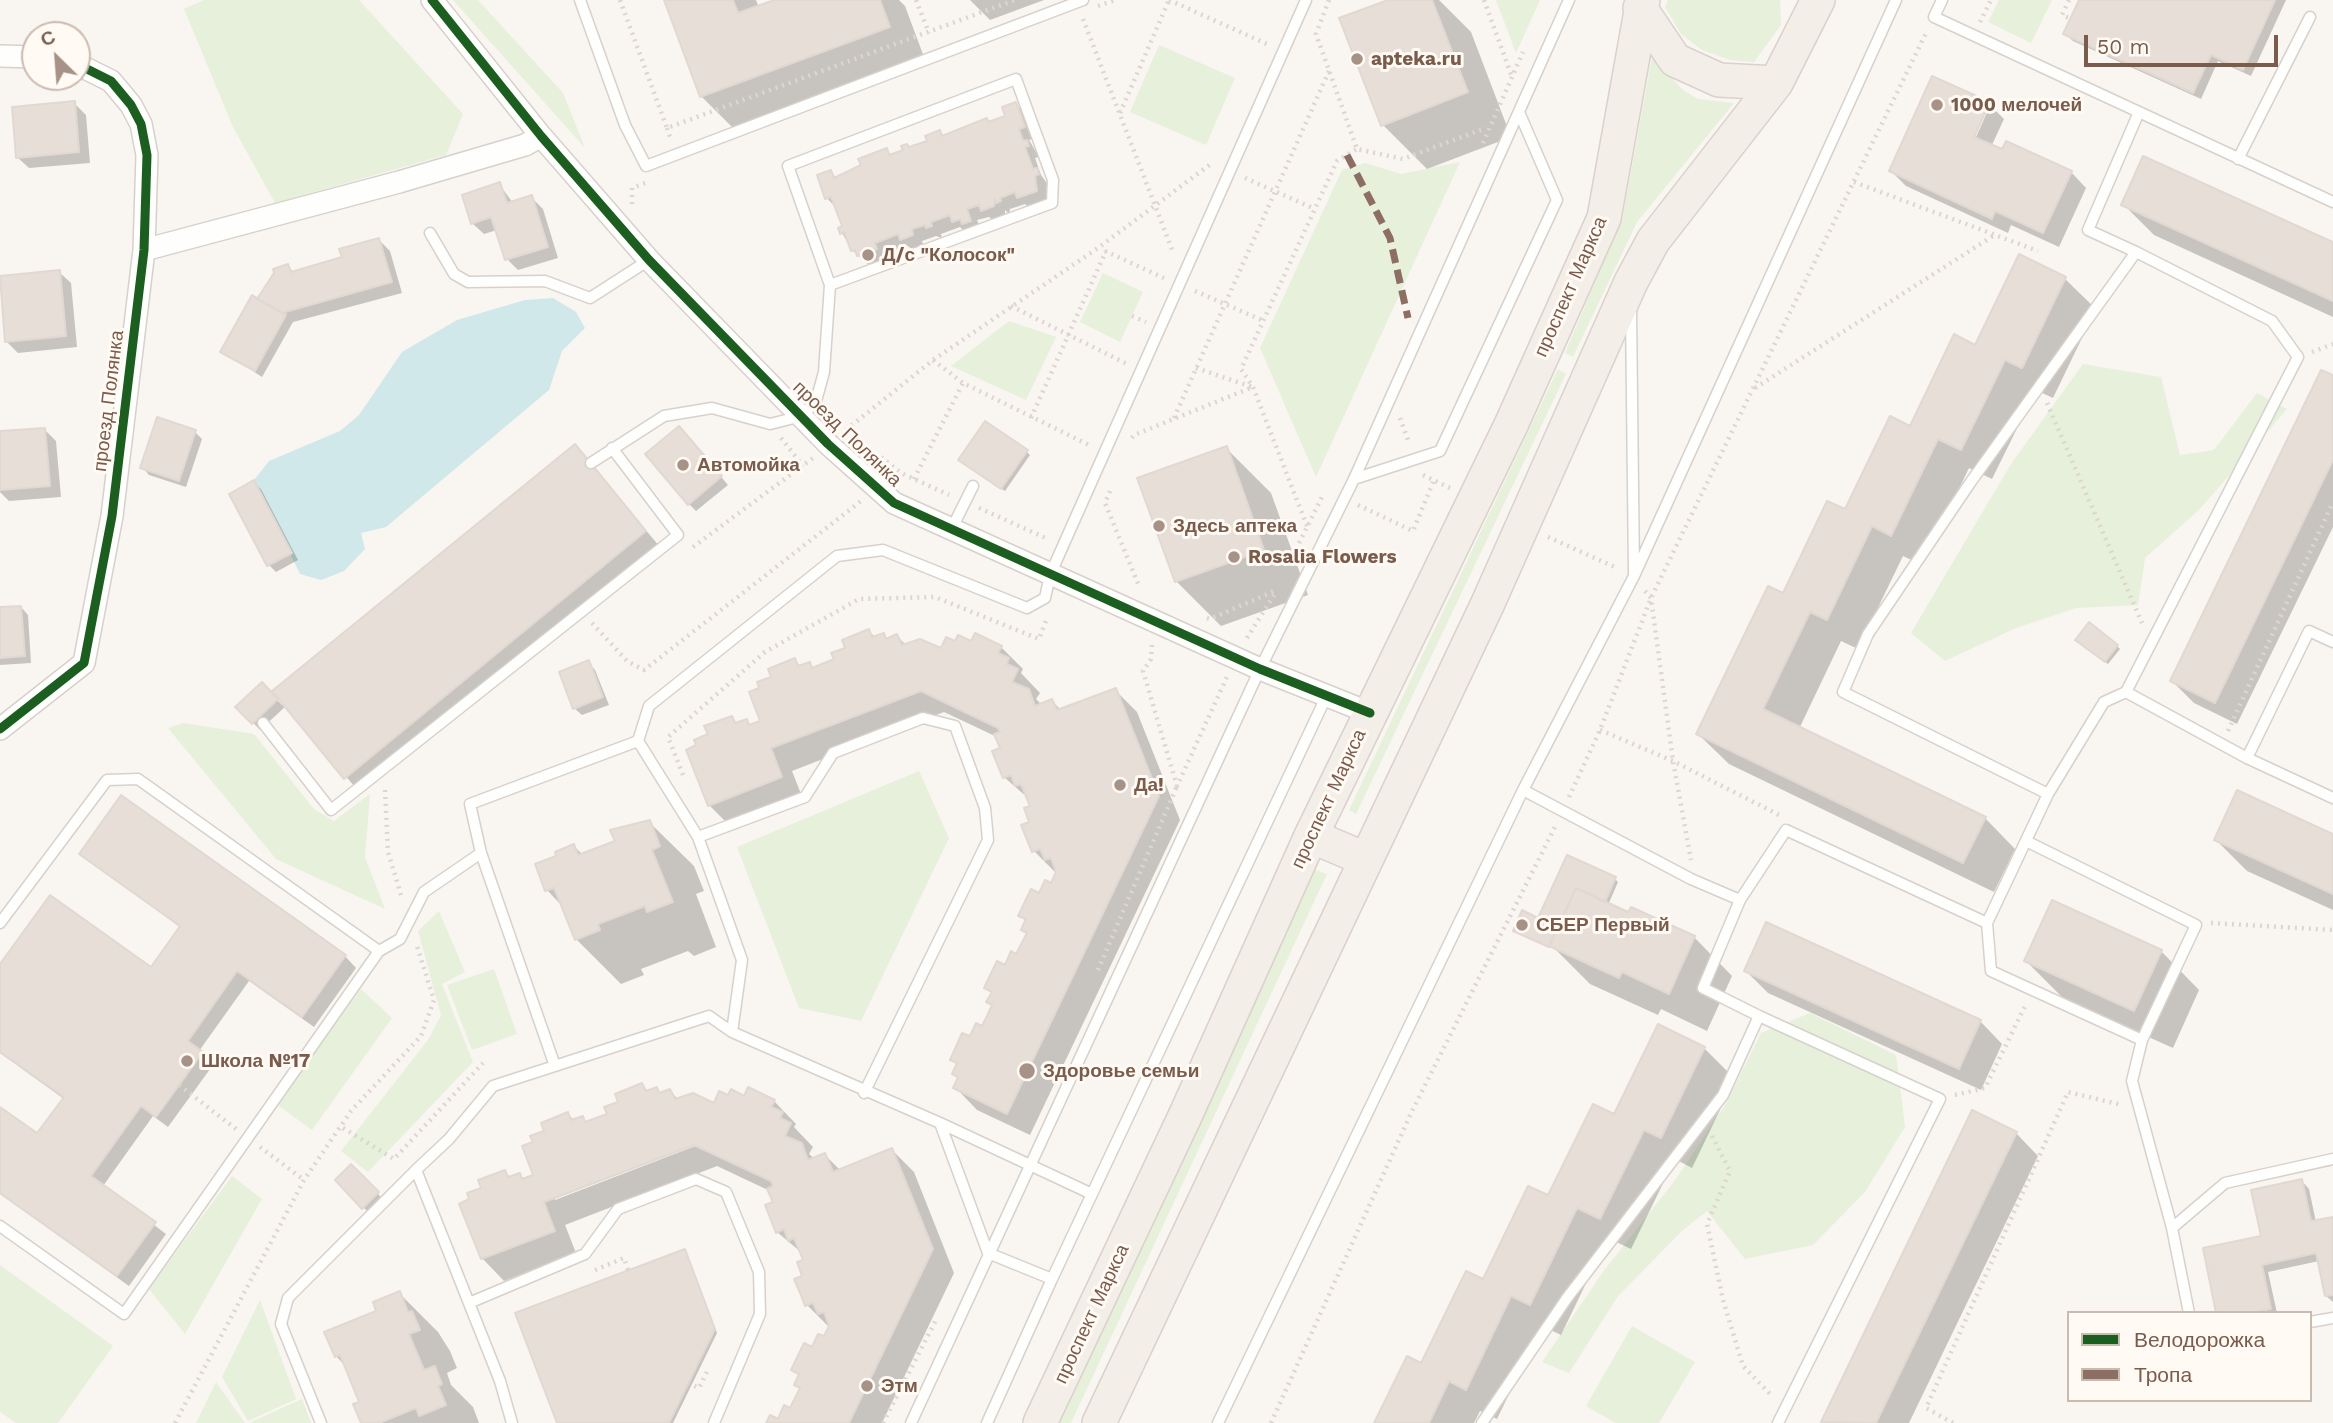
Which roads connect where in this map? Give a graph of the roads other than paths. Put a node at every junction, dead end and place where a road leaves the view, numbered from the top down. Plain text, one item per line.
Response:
1 (432, 0) edge
2 (580, 0) edge
3 (1083, 0) edge
4 (1306, 0) edge
5 (1569, 0) edge
6 (1818, 0) edge
7 (1896, 0) edge
8 (1942, 0) edge
9 (1642, 4) edge
10 (2310, 17) dead end
11 (0, 56) edge
12 (21, 57) edge
13 (91, 71) edge
14 (1776, 83) junction
15 (1519, 112) junction
16 (2139, 112) junction
17 (541, 136) junction
18 (2238, 159) junction
19 (2333, 202) edge
20 (430, 233) dead end
21 (144, 250) junction
22 (2136, 252) junction
23 (649, 260) junction
24 (1631, 282) junction
25 (830, 285) junction
26 (809, 408) junction
27 (612, 448) junction
28 (591, 463) dead end
29 (1354, 479) junction
30 (974, 486) dead end
31 (951, 530) junction
32 (1634, 576) junction
33 (1049, 582) junction
34 (2333, 642) edge
35 (1260, 669) junction
36 (2126, 692) junction
37 (1327, 695) junction
38 (1370, 713) junction
39 (263, 723) dead end
40 (0, 729) edge
41 (638, 741) junction
42 (2247, 758) junction
43 (1523, 790) junction
44 (2048, 794) junction
45 (2333, 798) edge
46 (1311, 836) junction
47 (698, 837) junction
48 (2026, 841) junction
49 (481, 853) junction
50 (1365, 859) junction
51 (1740, 900) junction
52 (0, 923) edge
53 (1987, 923) junction
54 (379, 951) junction
55 (1759, 1016) junction
56 (732, 1032) junction
57 (2142, 1040) junction
58 (555, 1066) junction
59 (864, 1093) junction
60 (940, 1123) junction
61 (2333, 1159) edge
62 (1030, 1163) junction
63 (416, 1170) junction
64 (1092, 1194) junction
65 (0, 1226) edge
66 (2172, 1228) junction
67 (988, 1253) junction
68 (1052, 1279) junction
69 (469, 1303) junction
70 (2189, 1311) edge
71 (2333, 1318) edge
72 (2312, 1322) edge
73 (1084, 1330) junction
74 (1132, 1353) junction
75 (321, 1423) edge
76 (512, 1423) edge
77 (714, 1423) edge
78 (911, 1423) edge
79 (987, 1423) edge
80 (1040, 1423) edge
81 (1099, 1423) edge
82 (1218, 1423) edge
83 (1482, 1423) edge
84 (1778, 1423) edge

1 - 17 street, проезд Полянка
2 - 3 lane
4 - 33 lane
5 - 15 lane
6 - 14 main road
7 - 32 lane
8 - 16 lane
9 - 14 main road, проспект Маркса
9 - 38 main road, проспект Маркса
10 - 18 lane
11 - 12 street
13 - 21 street, проезд Полянка
14 - 24 main road
15 - 29 lane
15 - 29 lane
16 - 18 lane
16 - 22 lane
17 - 21 street
17 - 23 street, проезд Полянка
18 - 19 lane
20 - 23 lane
21 - 40 street, проезд Полянка
22 - 36 lane
22 - 44 lane
23 - 26 street, проезд Полянка
24 - 32 lane
24 - 50 main road
25 - 25 lane
25 - 26 lane
26 - 27 lane
26 - 31 street, проезд Полянка
27 - 28 lane
27 - 39 lane
29 - 35 lane
30 - 31 lane
31 - 33 street, проезд Полянка
32 - 43 lane
33 - 35 street, проезд Полянка
33 - 41 lane
34 - 42 lane
35 - 37 street, проезд Полянка
35 - 62 lane
36 - 42 lane
36 - 44 lane
37 - 38 street, проезд Полянка
37 - 64 lane
38 - 46 main road, проспект Маркса
41 - 47 lane
41 - 49 lane
42 - 45 lane
43 - 51 lane
43 - 82 lane
44 - 48 lane
46 - 50 main road
46 - 73 main road, проспект Маркса
47 - 56 lane
47 - 59 lane
48 - 53 lane
48 - 57 lane
49 - 54 lane
49 - 58 lane
50 - 74 main road
51 - 53 lane
51 - 55 lane
52 - 54 lane
53 - 57 lane
54 - 65 lane
55 - 83 lane
55 - 84 lane
56 - 58 lane
56 - 59 lane
57 - 66 lane
58 - 63 lane
59 - 60 lane
60 - 62 lane
60 - 67 lane
61 - 66 lane
62 - 64 lane
62 - 67 lane
63 - 69 lane
63 - 75 lane
64 - 68 lane
66 - 70 lane
67 - 68 lane
67 - 78 lane
68 - 79 lane
69 - 76 lane
69 - 77 lane
71 - 72 lane
73 - 74 main road
73 - 80 main road, проспект Маркса
74 - 81 main road

